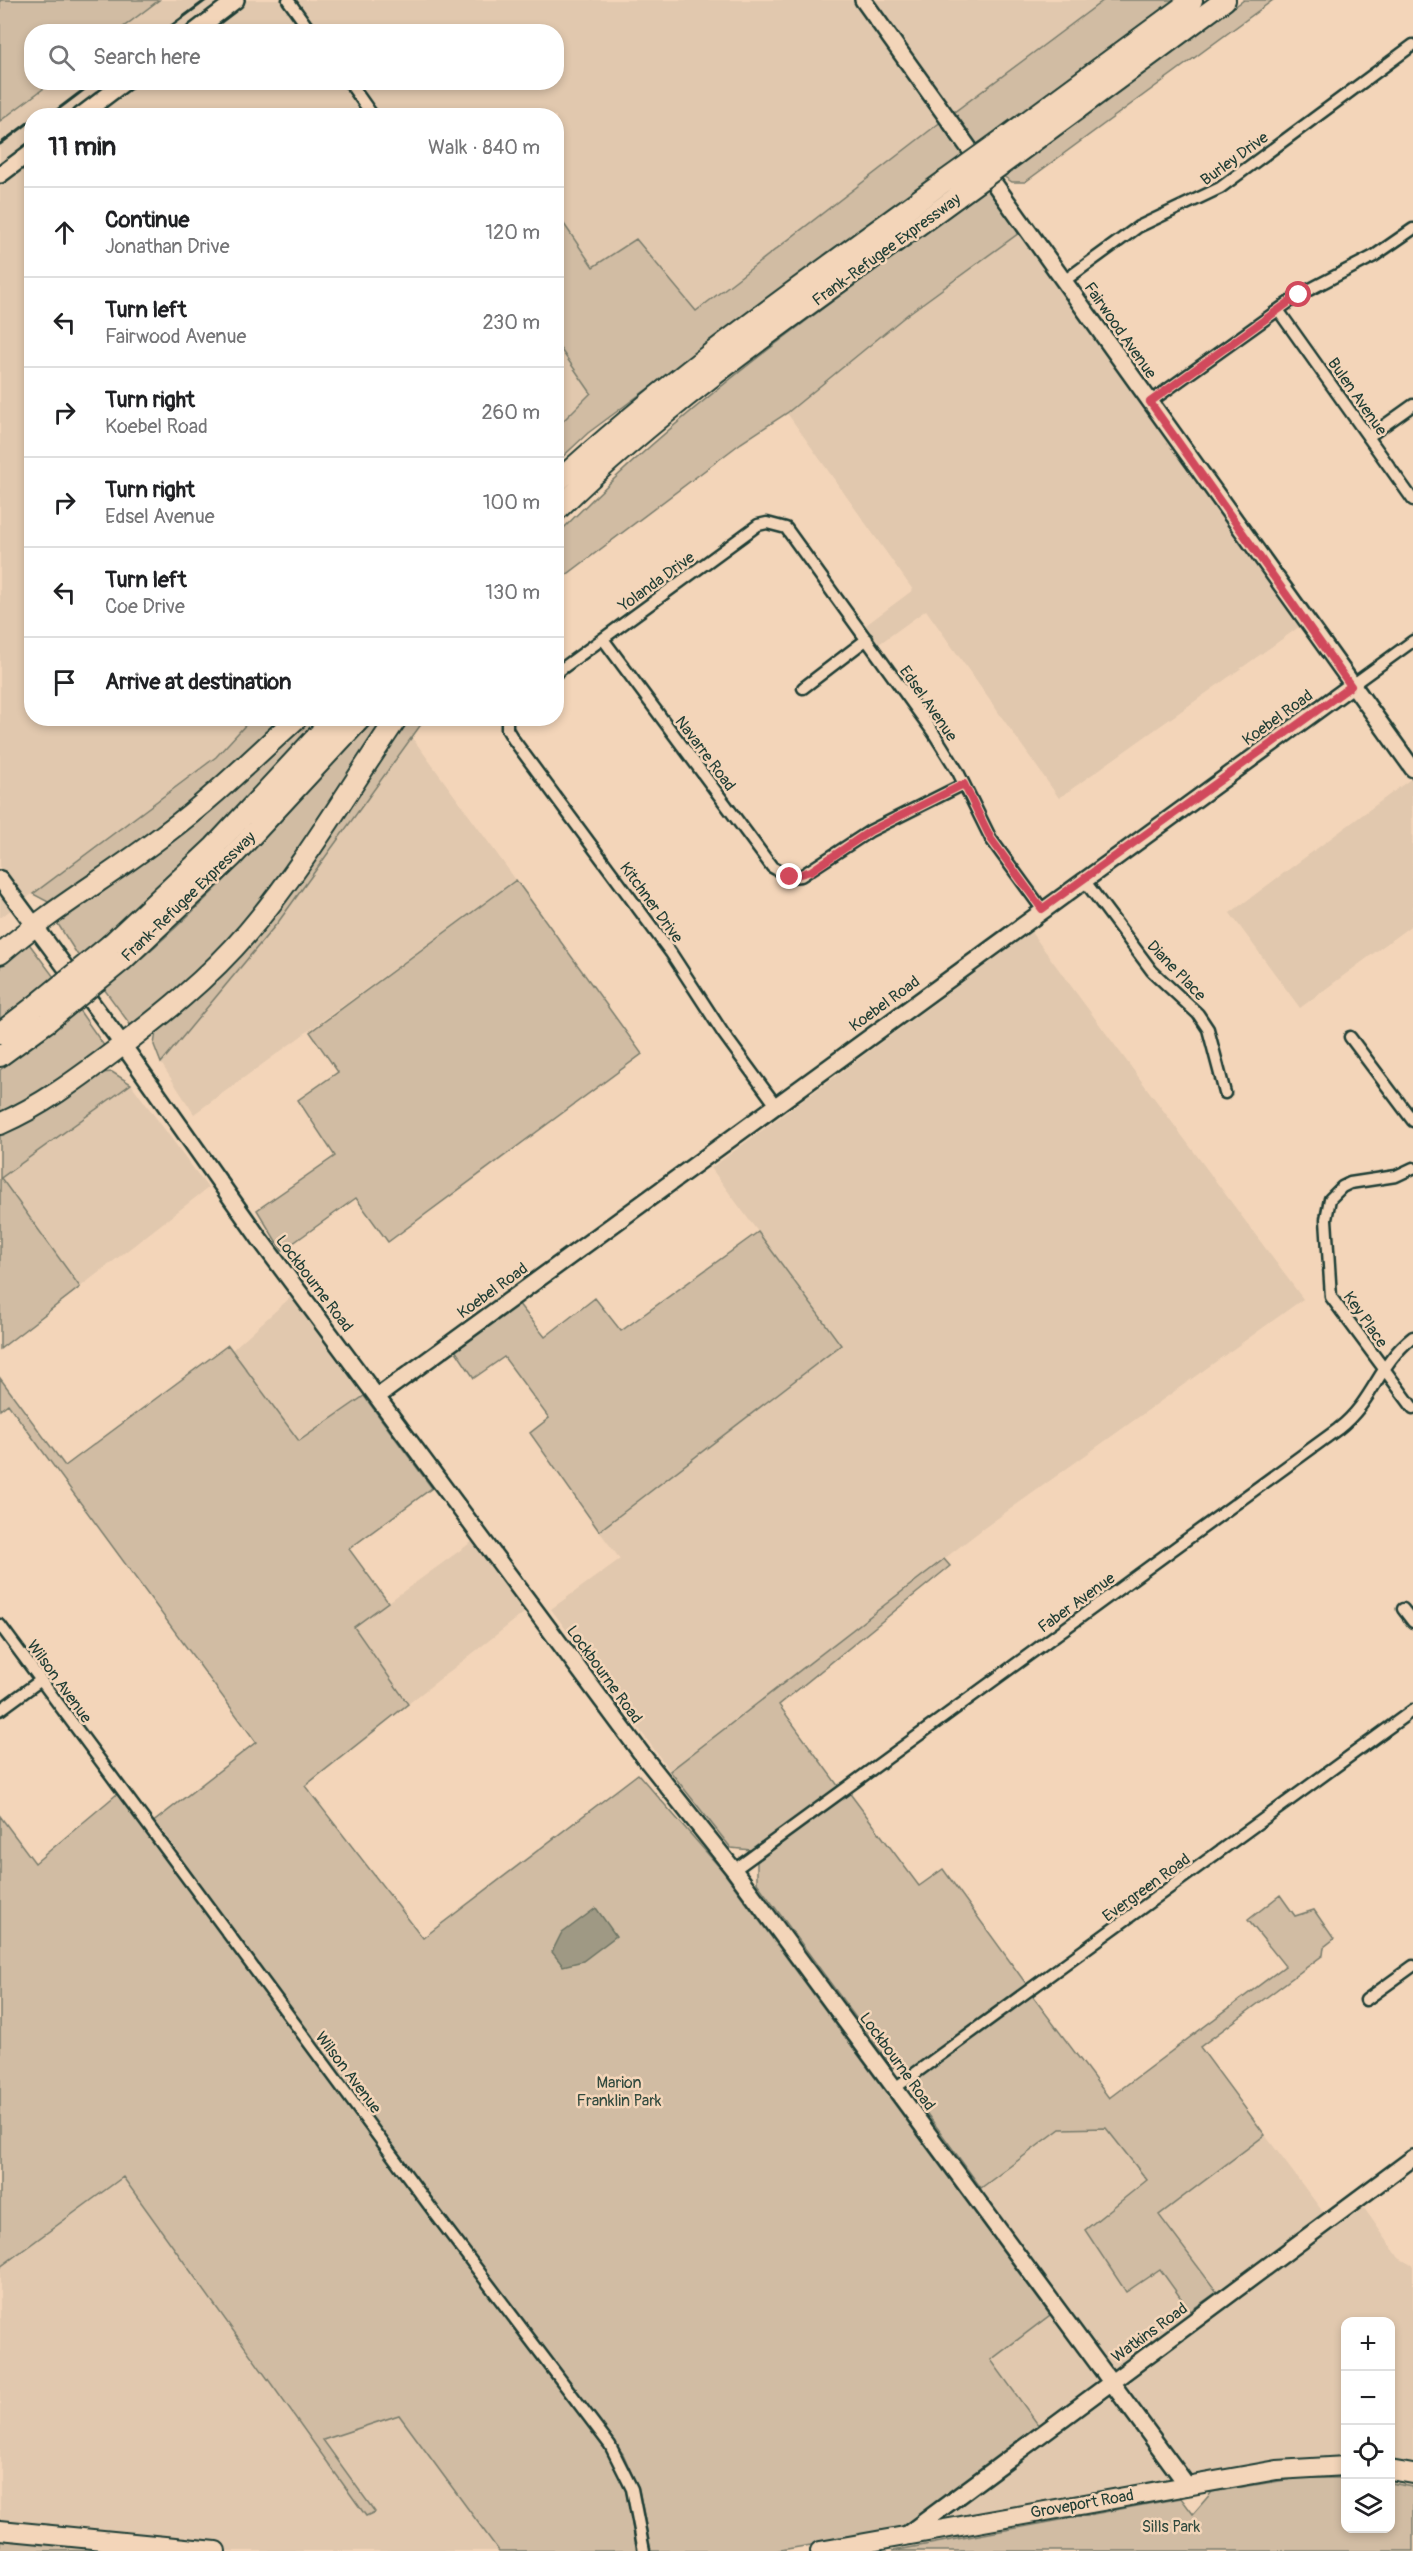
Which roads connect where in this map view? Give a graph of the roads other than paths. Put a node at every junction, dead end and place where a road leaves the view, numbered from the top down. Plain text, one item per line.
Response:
1 (236, 0) edge
2 (288, 0) edge
3 (862, 0) edge
4 (1192, 0) edge
5 (1224, 1) edge
6 (204, 24) edge
7 (305, 24) edge
8 (1413, 45) edge
9 (114, 90) edge
10 (355, 90) edge
11 (91, 108) edge
12 (367, 108) edge
13 (1010, 146) junction
14 (24, 157) edge
15 (0, 175) edge
16 (1413, 230) edge
17 (1064, 281) junction
18 (1278, 310) junction
19 (1150, 402) junction
20 (1413, 405) edge
21 (1368, 437) junction
22 (564, 476) edge
23 (1413, 500) edge
24 (564, 503) edge
25 (777, 524) joint
26 (603, 639) junction
27 (867, 639) junction
28 (1413, 641) edge
29 (564, 667) edge
30 (1351, 686) junction
31 (803, 688) dead end
32 (288, 726) edge
33 (326, 726) edge
34 (354, 726) edge
35 (392, 726) edge
36 (507, 726) edge
37 (1413, 769) edge
38 (964, 784) junction
39 (0, 879) edge
40 (1084, 880) junction
41 (1042, 909) junction
42 (34, 925) junction
43 (117, 952) junction
44 (0, 954) edge
45 (41, 1014) junction
46 (0, 1033) edge
47 (1350, 1037) dead end
48 (123, 1045) junction
49 (0, 1056) edge
50 (1225, 1093) dead end
51 (775, 1104) junction
52 (1413, 1121) edge
53 (0, 1124) edge
54 (1413, 1168) edge
55 (1413, 1337) edge
56 (1383, 1368) junction
57 (377, 1397) junction
58 (1413, 1408) edge
59 (1403, 1609) dead end
60 (1413, 1622) edge
61 (0, 1624) edge
62 (41, 1680) junction
63 (0, 1710) edge
64 (1413, 1710) edge
65 (734, 1870) junction
66 (1413, 1966) edge
67 (1366, 2000) dead end
68 (895, 2088) junction
69 (1412, 2160) edge
70 (1111, 2381) junction
71 (1341, 2466) edge
72 (1395, 2471) edge
73 (1413, 2475) edge
74 (1187, 2485) junction
75 (0, 2530) edge
76 (906, 2535) junction
77 (216, 2551) edge
78 (644, 2551) edge
79 (820, 2551) edge

1 - 6 street
2 - 7 street
3 - 17 street, Fairwood Avenue
4 - 13 highway, Frank-Refugee Expressway
5 - 13 highway, Frank-Refugee Expressway
8 - 17 street, Burley Drive
9 - 11 street
10 - 12 street
13 - 22 highway, Frank-Refugee Expressway, bridge
13 - 24 highway, Frank-Refugee Expressway, bridge
14 - 15 street
16 - 18 street
17 - 19 street, Fairwood Avenue
18 - 19 street
18 - 21 street, Bulen Avenue
19 - 30 street, Fairwood Avenue
20 - 21 street
21 - 23 street, Bulen Avenue
25 - 26 street, Yolanda Drive
25 - 27 street, Edsel Avenue
26 - 29 street, Yolanda Drive
26 - 38 street, Navarre Road
27 - 31 street
27 - 38 street, Edsel Avenue
28 - 30 street, Koebel Road
30 - 37 street, Fairwood Avenue
30 - 40 street, Koebel Road
32 - 42 highway
33 - 43 highway, Frank-Refugee Expressway
34 - 43 highway, Frank-Refugee Expressway
35 - 48 highway
36 - 51 street, Kitchner Drive
38 - 41 street, Edsel Avenue
39 - 42 street, Lockbourne Road
40 - 41 street, Koebel Road
40 - 50 street, Diane Place
41 - 51 street, Koebel Road
42 - 44 highway
42 - 48 street, Lockbourne Road
43 - 45 highway, Frank-Refugee Expressway, bridge
45 - 46 highway, Frank-Refugee Expressway
45 - 49 highway, Frank-Refugee Expressway
47 - 52 street
48 - 53 highway
48 - 57 street, Lockbourne Road
51 - 57 street, Koebel Road
54 - 56 street, Key Place
55 - 56 street, Faber Avenue
56 - 58 street, Key Place
56 - 65 street, Faber Avenue
57 - 65 street, Lockbourne Road
59 - 60 street
61 - 62 street, Wilson Avenue
62 - 63 street
62 - 78 street, Wilson Avenue
64 - 68 street, Evergreen Road
65 - 68 street, Lockbourne Road
66 - 67 street
68 - 70 street, Lockbourne Road
69 - 70 street, Watkins Road
70 - 74 street, Lockbourne Road
70 - 76 street, Watkins Road
71 - 74 main road, Groveport Road
72 - 73 main road
74 - 76 main road, Groveport Road
75 - 77 main road
76 - 79 main road, Groveport Road

